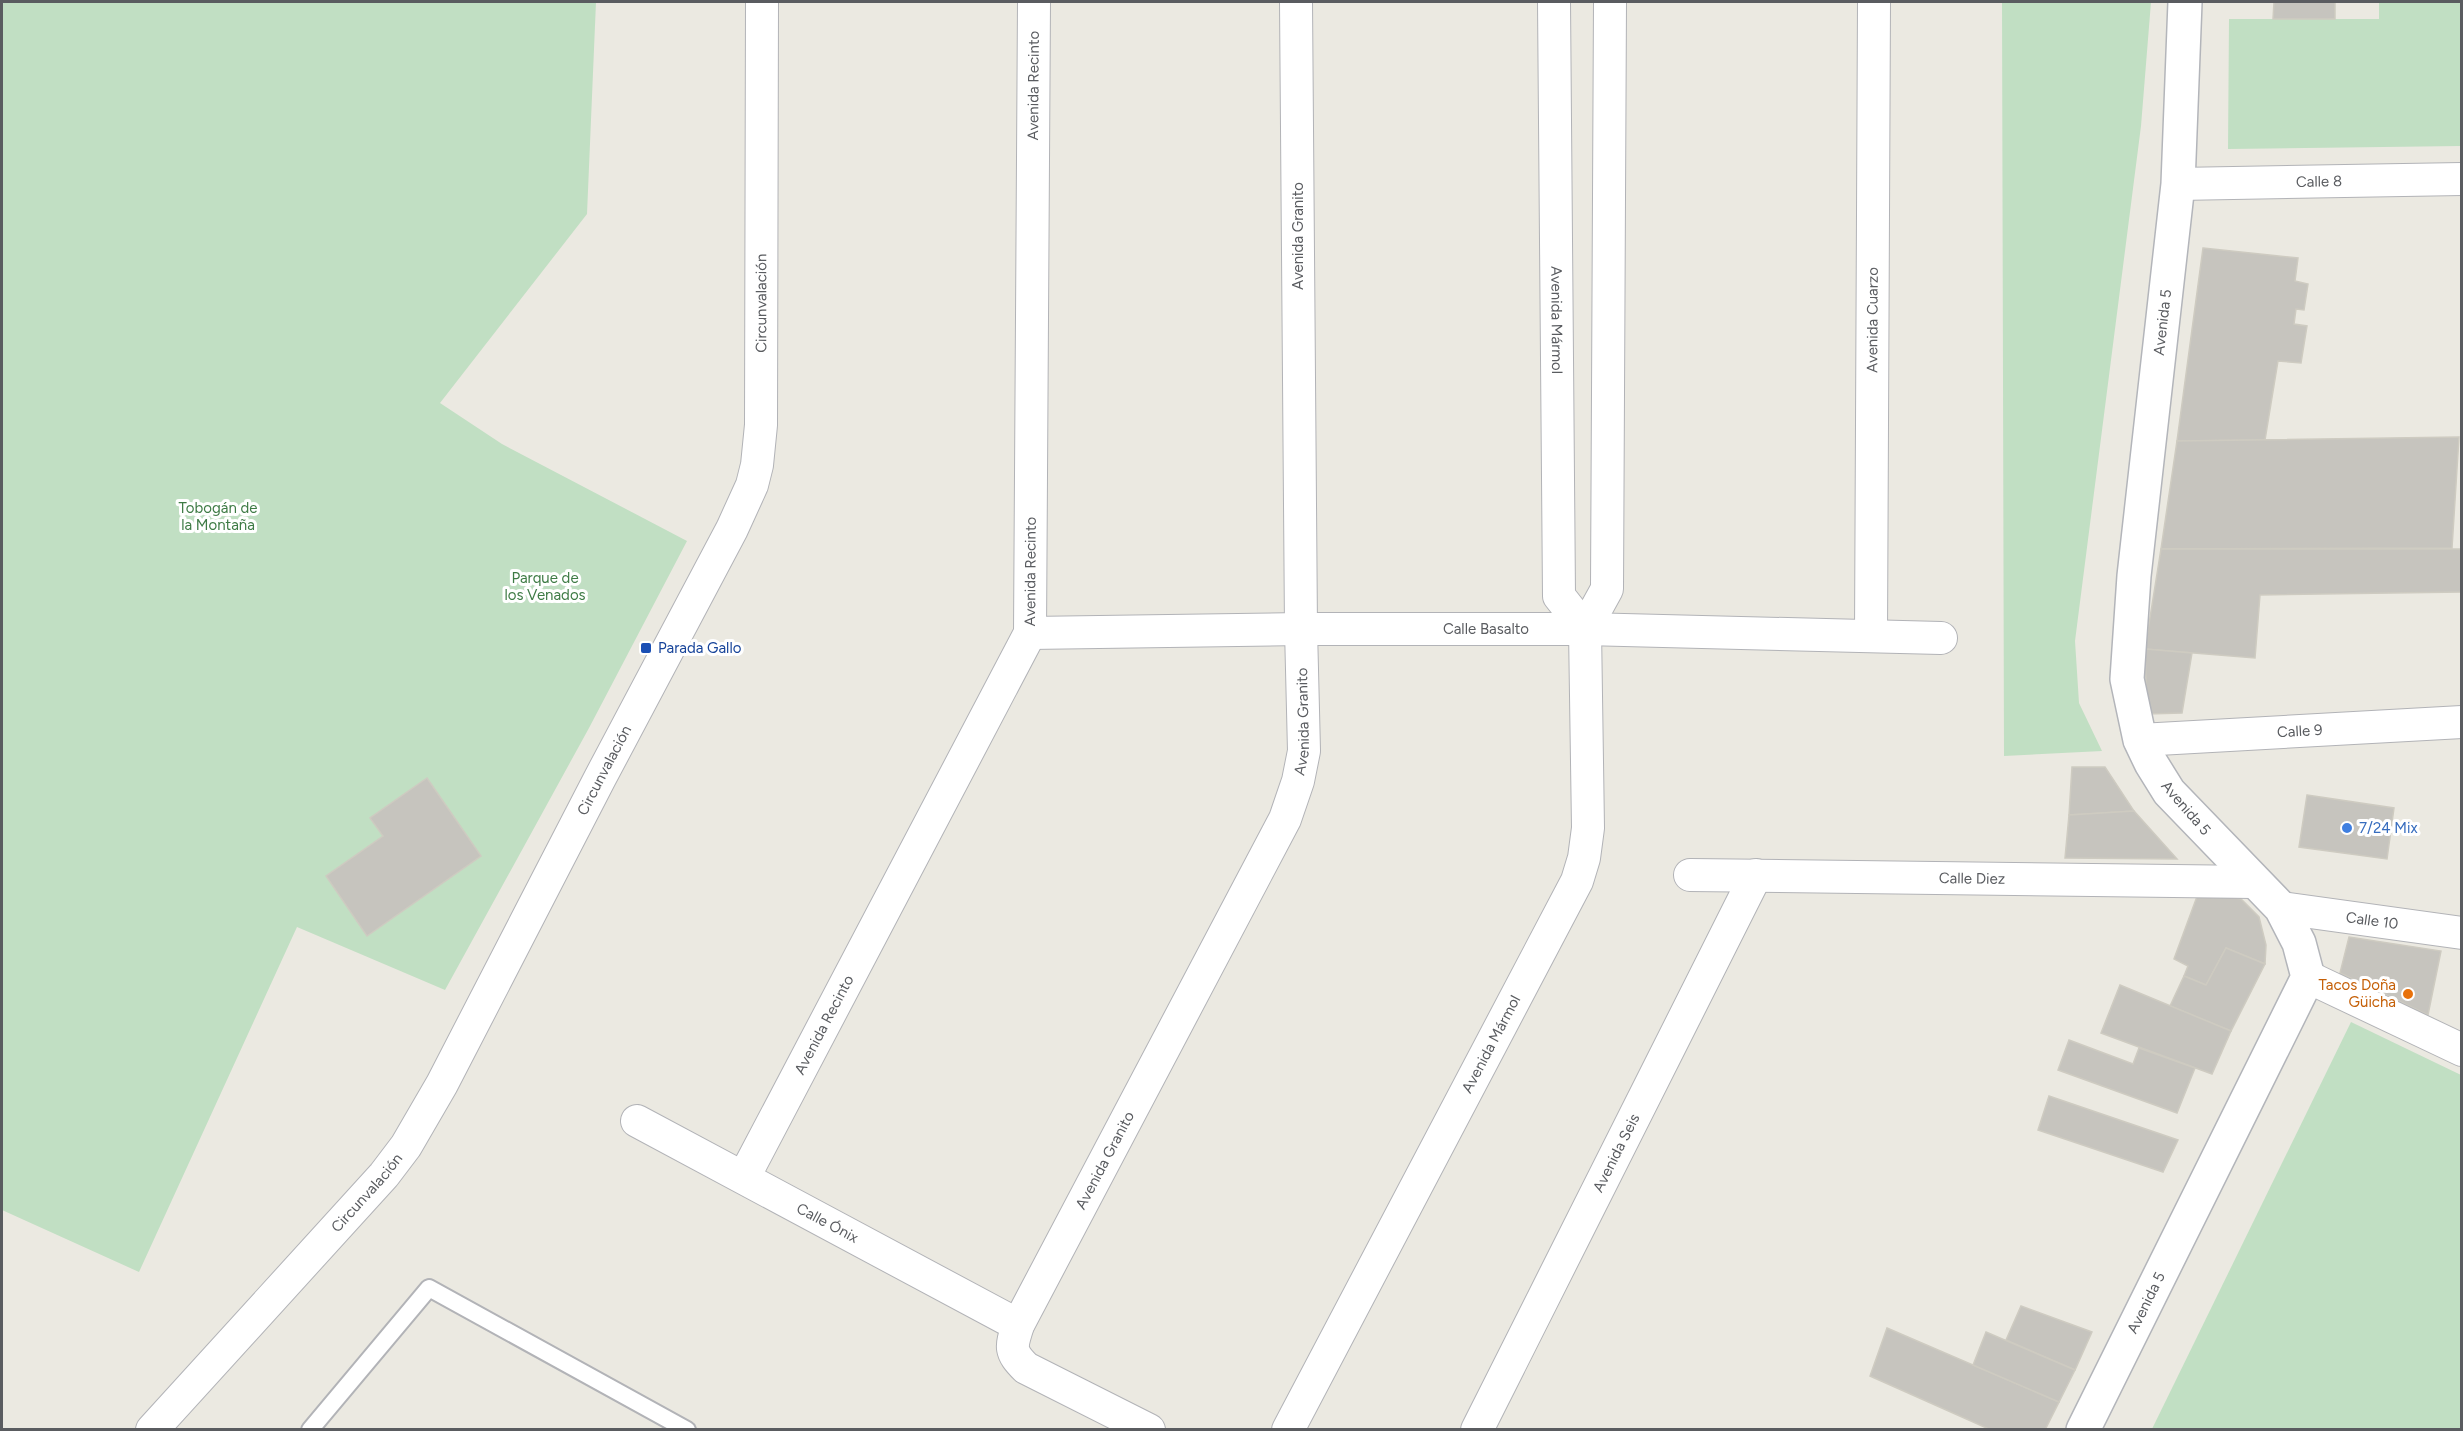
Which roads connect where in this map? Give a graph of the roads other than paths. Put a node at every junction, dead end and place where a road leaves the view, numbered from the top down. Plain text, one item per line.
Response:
1 (762, 2) edge
2 (1034, 2) edge
3 (1296, 2) edge
4 (1554, 2) edge
5 (1610, 2) edge
6 (1874, 2) edge
7 (2185, 2) edge
8 (2462, 179) edge
9 (2178, 184) junction
10 (1301, 629) junction
11 (1586, 629) junction
12 (1030, 633) junction
13 (1871, 636) junction
14 (1941, 638) dead end
15 (2462, 722) edge
16 (2140, 740) junction
17 (1690, 875) dead end
18 (1756, 875) junction
19 (2254, 882) junction
20 (2281, 908) junction
21 (2462, 933) edge
22 (2308, 977) junction
23 (2462, 1050) edge
24 (637, 1121) dead end
25 (744, 1177) junction
26 (1018, 1326) junction
27 (152, 1430) edge
28 (310, 1430) edge
29 (687, 1430) edge
30 (1149, 1430) edge
31 (1288, 1430) edge
32 (1477, 1430) edge
33 (2083, 1430) edge

1 - 27 street, Circunvalación
2 - 12 street, Avenida Recinto
3 - 10 street, Avenida Granito
4 - 11 street, Avenida Mármol
5 - 11 street, Avenida Mármol
6 - 13 street, Avenida Cuarzo
7 - 9 main road, Avenida 5
8 - 9 street, Calle 8
9 - 16 main road, Avenida 5
10 - 11 street, Calle Basalto
10 - 12 street, Calle Basalto
10 - 26 street, Avenida Granito
11 - 13 street, Calle Basalto
11 - 31 street, Avenida Mármol
12 - 25 street, Avenida Recinto
13 - 14 street, Calle Basalto
15 - 16 street, Calle 9
16 - 19 main road, Avenida 5
17 - 18 street, Calle Diez
18 - 19 street, Calle Diez
18 - 32 street, Avenida Seis
19 - 20 main road, Avenida 5
20 - 21 street, Calle 10
20 - 22 main road, Avenida 5
22 - 23 street
22 - 33 main road, Avenida 5
24 - 25 street, Calle Ónix
25 - 26 street, Calle Ónix
26 - 30 street, Avenida Granito
28 - 29 lane

